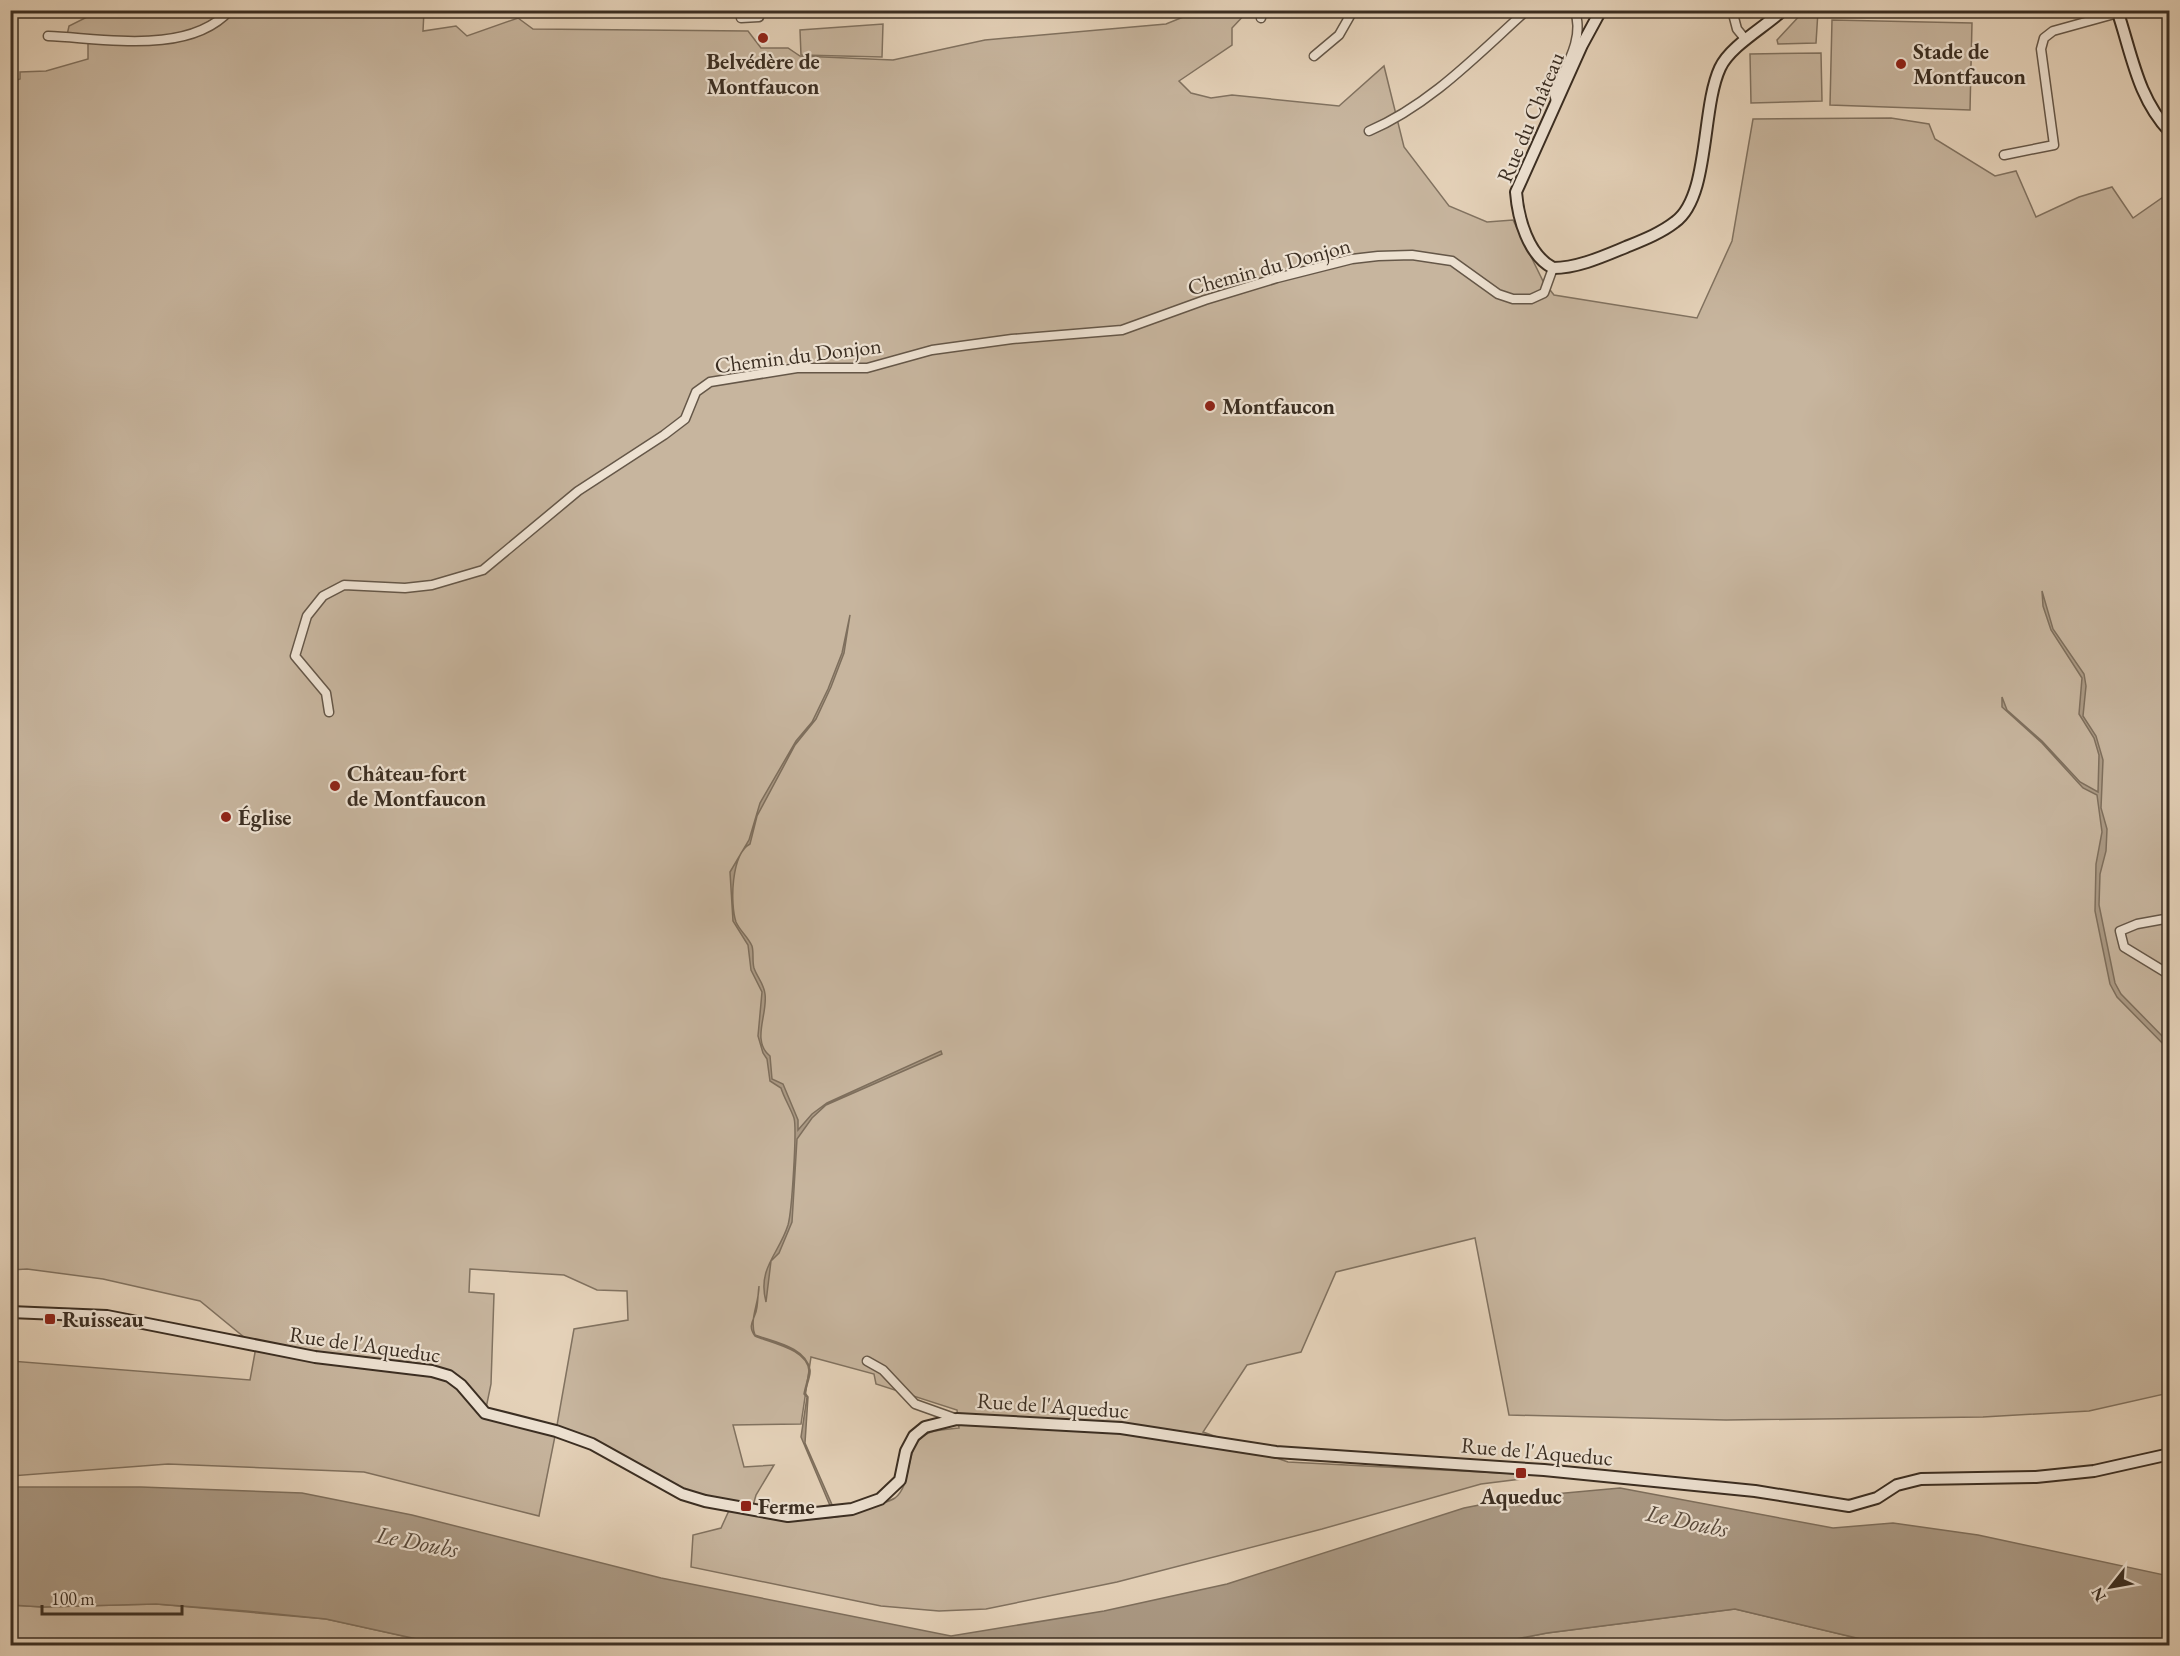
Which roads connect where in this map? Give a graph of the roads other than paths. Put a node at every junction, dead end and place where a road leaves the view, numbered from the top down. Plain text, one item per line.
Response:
1 (230, 10) edge
2 (761, 10) edge
3 (1527, 10) edge
4 (1574, 10) edge
5 (1601, 10) edge
6 (1732, 10) edge
7 (1783, 10) edge
8 (1350, 12) edge
9 (2117, 12) edge
10 (741, 18) dead end
11 (48, 36) dead end
12 (1746, 40) junction
13 (1314, 56) dead end
14 (1556, 103) junction
15 (1369, 130) dead end
16 (2169, 132) edge
17 (2004, 155) dead end
18 (1553, 268) junction
19 (329, 712) dead end
20 (2169, 918) edge
21 (2169, 975) edge
22 (10, 1312) edge
23 (867, 1362) dead end
24 (957, 1419) junction
25 (2169, 1454) edge

1 - 11 street
2 - 10 street
3 - 15 street
4 - 14 street
5 - 14 street, Rue du Château
6 - 12 street
7 - 12 street
8 - 13 street
9 - 16 street
9 - 17 street
12 - 18 street
14 - 18 street, Rue du Château
18 - 19 street, Chemin du Donjon
20 - 21 street
22 - 24 street, Rue de l'Aqueduc
23 - 24 street
24 - 25 street, Rue de l'Aqueduc

